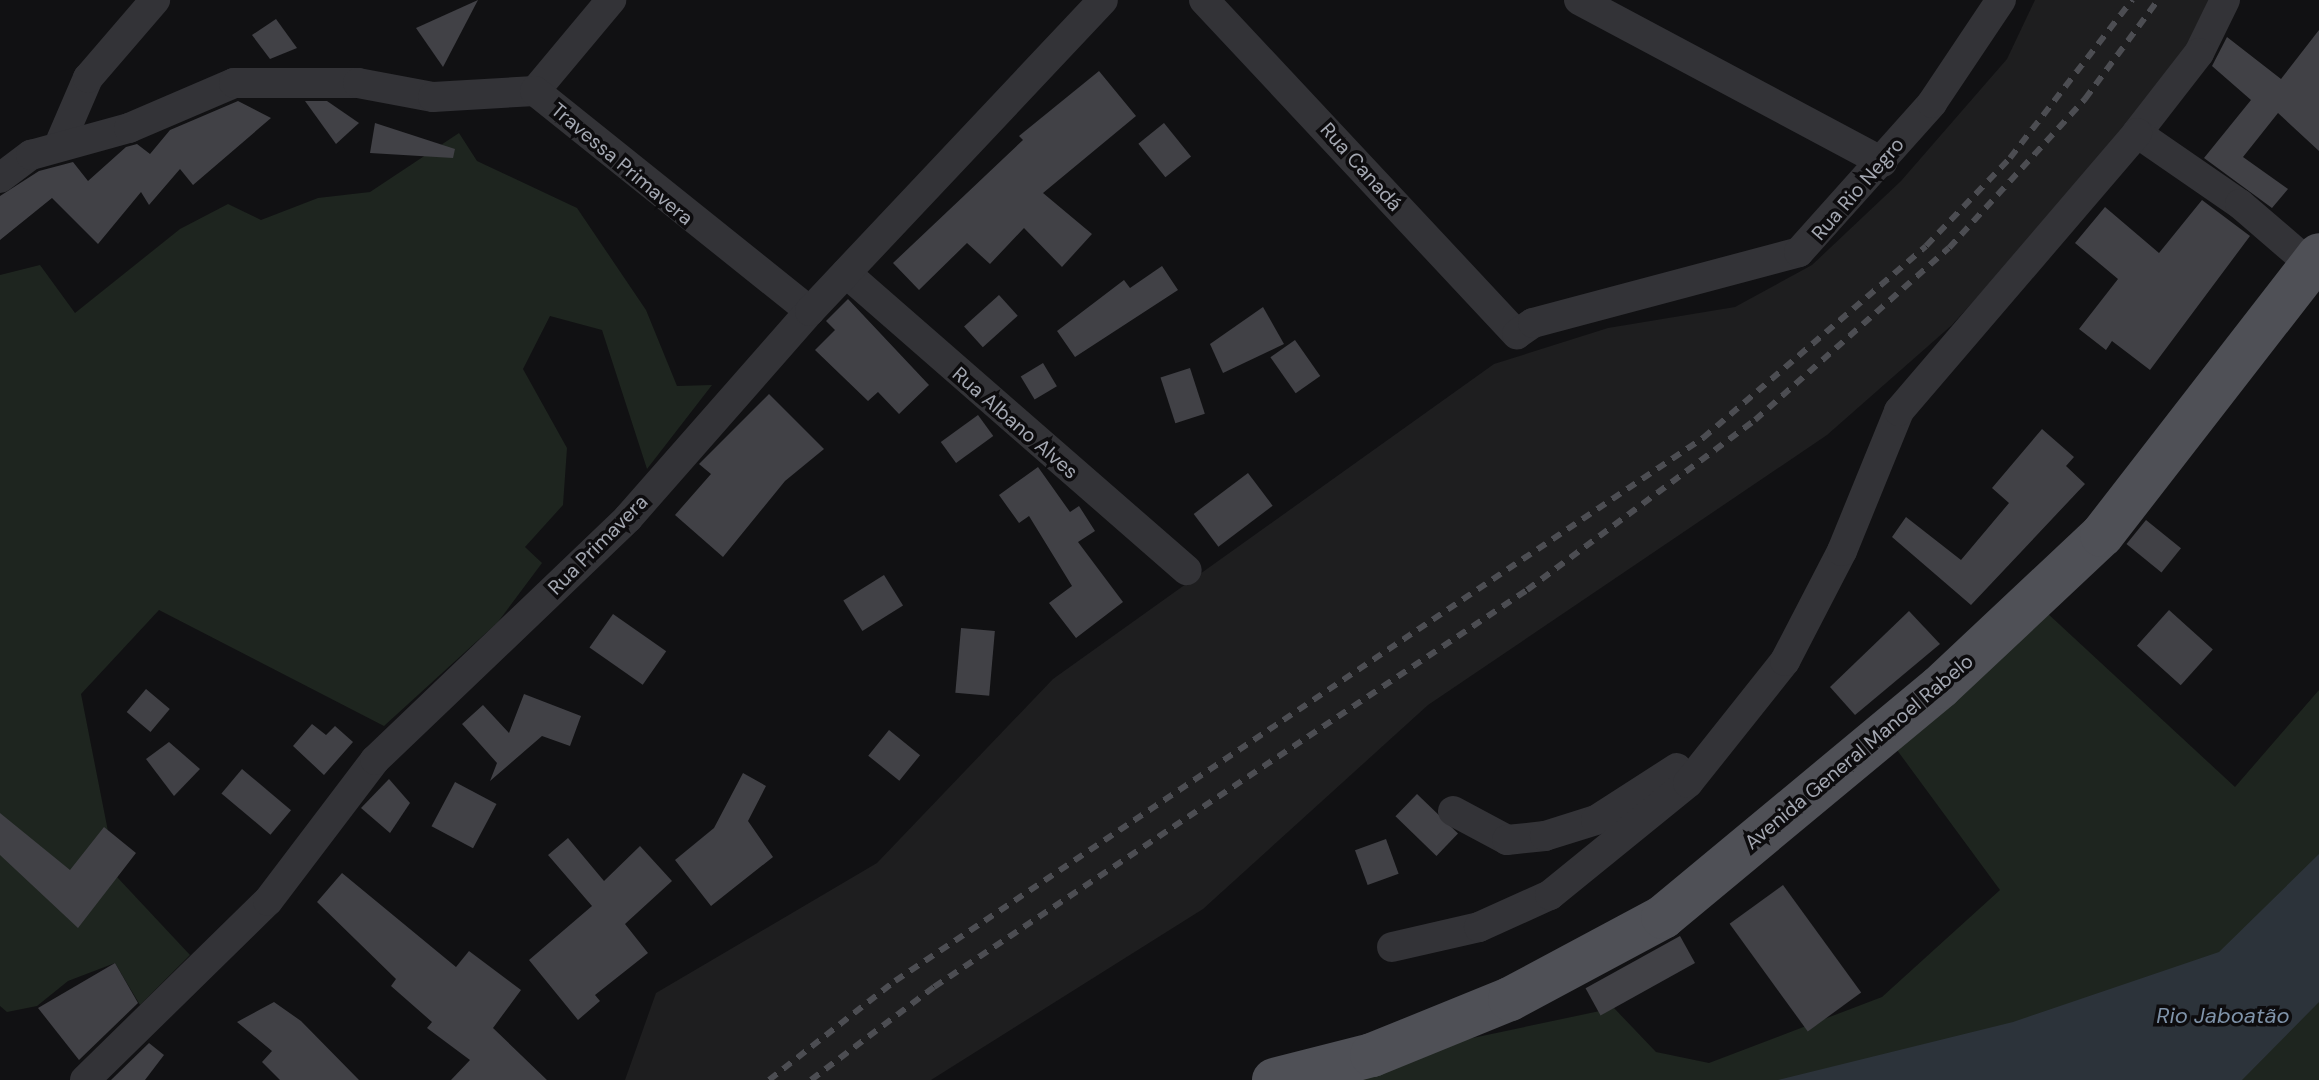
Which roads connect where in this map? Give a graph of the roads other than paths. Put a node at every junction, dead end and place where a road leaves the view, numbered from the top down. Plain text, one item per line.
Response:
1 (155, 0) edge
2 (611, 0) edge
3 (1103, 0) edge
4 (1204, 0) edge
5 (1579, 0) edge
6 (2001, 0) edge
7 (2225, 0) edge
8 (535, 91) junction
9 (2137, 133) junction
10 (60, 143) junction
11 (1882, 162) junction
12 (0, 178) edge
13 (2315, 260) edge
14 (846, 273) junction
15 (810, 311) junction
16 (1517, 334) joint
17 (1187, 570) dead end
18 (1753, 703) junction
19 (1453, 811) dead end
20 (1392, 947) dead end
21 (85, 1080) edge
22 (1274, 1080) edge

1 - 10 street
2 - 8 street
3 - 14 street, Rua Primavera
4 - 16 street, Rua Canadá
5 - 11 street
6 - 11 street, Rua Rio Negro
7 - 9 street
8 - 10 street, Travessa Primavera
8 - 15 street, Travessa Primavera
9 - 13 street
9 - 18 street
10 - 12 street, Travessa Primavera
11 - 16 street, Rua Rio Negro
13 - 22 main road, Avenida General Manoel Rabelo
14 - 15 street, Rua Primavera
14 - 17 street, Rua Albano Alves
15 - 21 street, Rua Primavera
18 - 19 street
18 - 20 street

